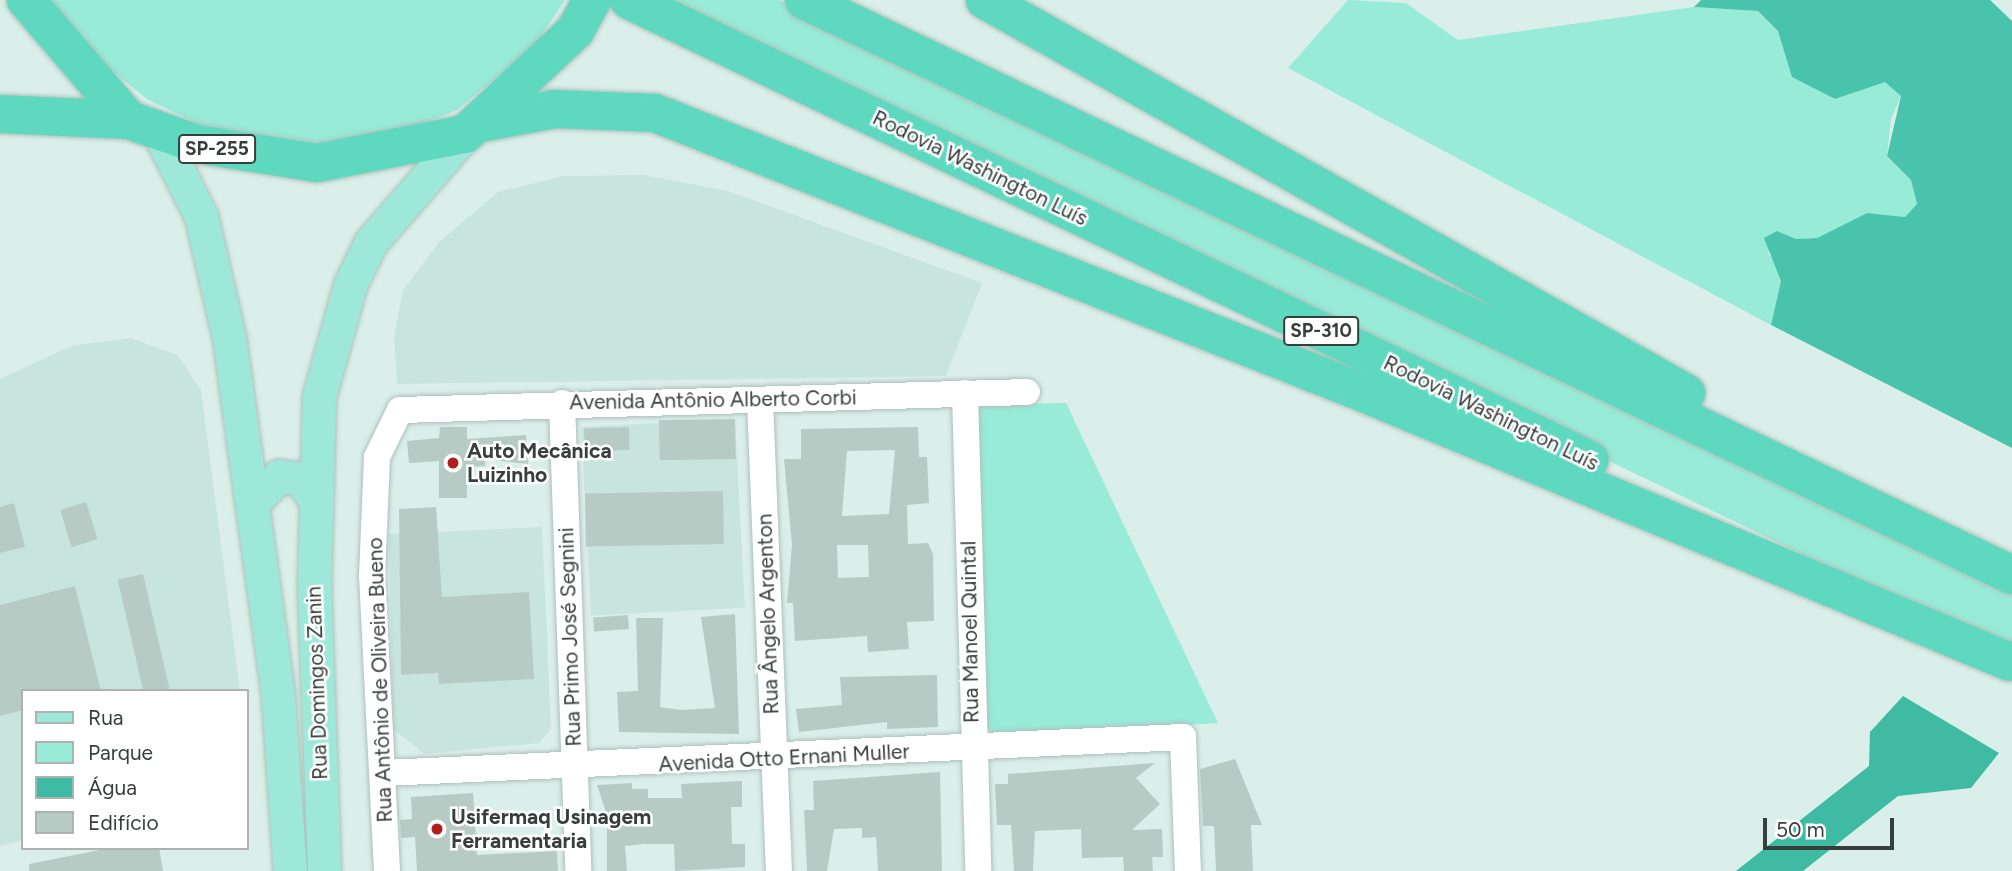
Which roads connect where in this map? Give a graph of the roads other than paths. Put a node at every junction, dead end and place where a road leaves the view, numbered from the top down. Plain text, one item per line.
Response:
1 (26, 0) edge
2 (629, 0) edge
3 (804, 0) edge
4 (985, 0) edge
5 (584, 15) edge
6 (0, 114) edge
7 (143, 126) junction
8 (472, 129) junction
9 (1027, 391) dead end
10 (965, 393) junction
11 (760, 400) junction
12 (562, 403) junction
13 (400, 410) joint
14 (313, 496) junction
15 (255, 500) junction
16 (2012, 567) edge
17 (2012, 575) edge
18 (2011, 662) edge
19 (972, 749) junction
20 (774, 760) junction
21 (574, 768) junction
22 (384, 773) junction
23 (290, 871) edge
24 (324, 871) edge
25 (387, 871) edge
26 (578, 871) edge
27 (779, 871) edge
28 (978, 871) edge
29 (1188, 871) edge

1 - 7 highway
2 - 18 highway, Rodovia Washington Luís / SP-310
3 - 17 highway
4 - 16 highway
5 - 8 highway
6 - 7 highway, SP-255
7 - 8 highway, SP-255
7 - 15 main road, Rua Domingos Zanin
8 - 14 main road, Rua Domingos Zanin
8 - 18 highway
9 - 10 street, Avenida Antônio Alberto Corbi
10 - 11 street, Avenida Antônio Alberto Corbi
10 - 19 street, Rua Manoel Quintal
11 - 12 street, Avenida Antônio Alberto Corbi
11 - 20 street, Rua Ângelo Argenton
12 - 13 street, Avenida Antônio Alberto Corbi
12 - 21 street, Rua Primo José Segnini
13 - 22 street, Rua Antônio de Oliveira Bueno
14 - 15 main road
14 - 24 main road, Rua Domingos Zanin
15 - 23 main road, Rua Domingos Zanin
19 - 20 street, Avenida Otto Ernani Muller
19 - 28 street, Rua Manoel Quintal
19 - 29 street, Avenida Otto Ernani Muller
20 - 21 street, Avenida Otto Ernani Muller
20 - 27 street, Rua Ângelo Argenton
21 - 22 street, Avenida Otto Ernani Muller
21 - 26 street, Rua Primo José Segnini
22 - 25 street, Rua Antônio de Oliveira Bueno

